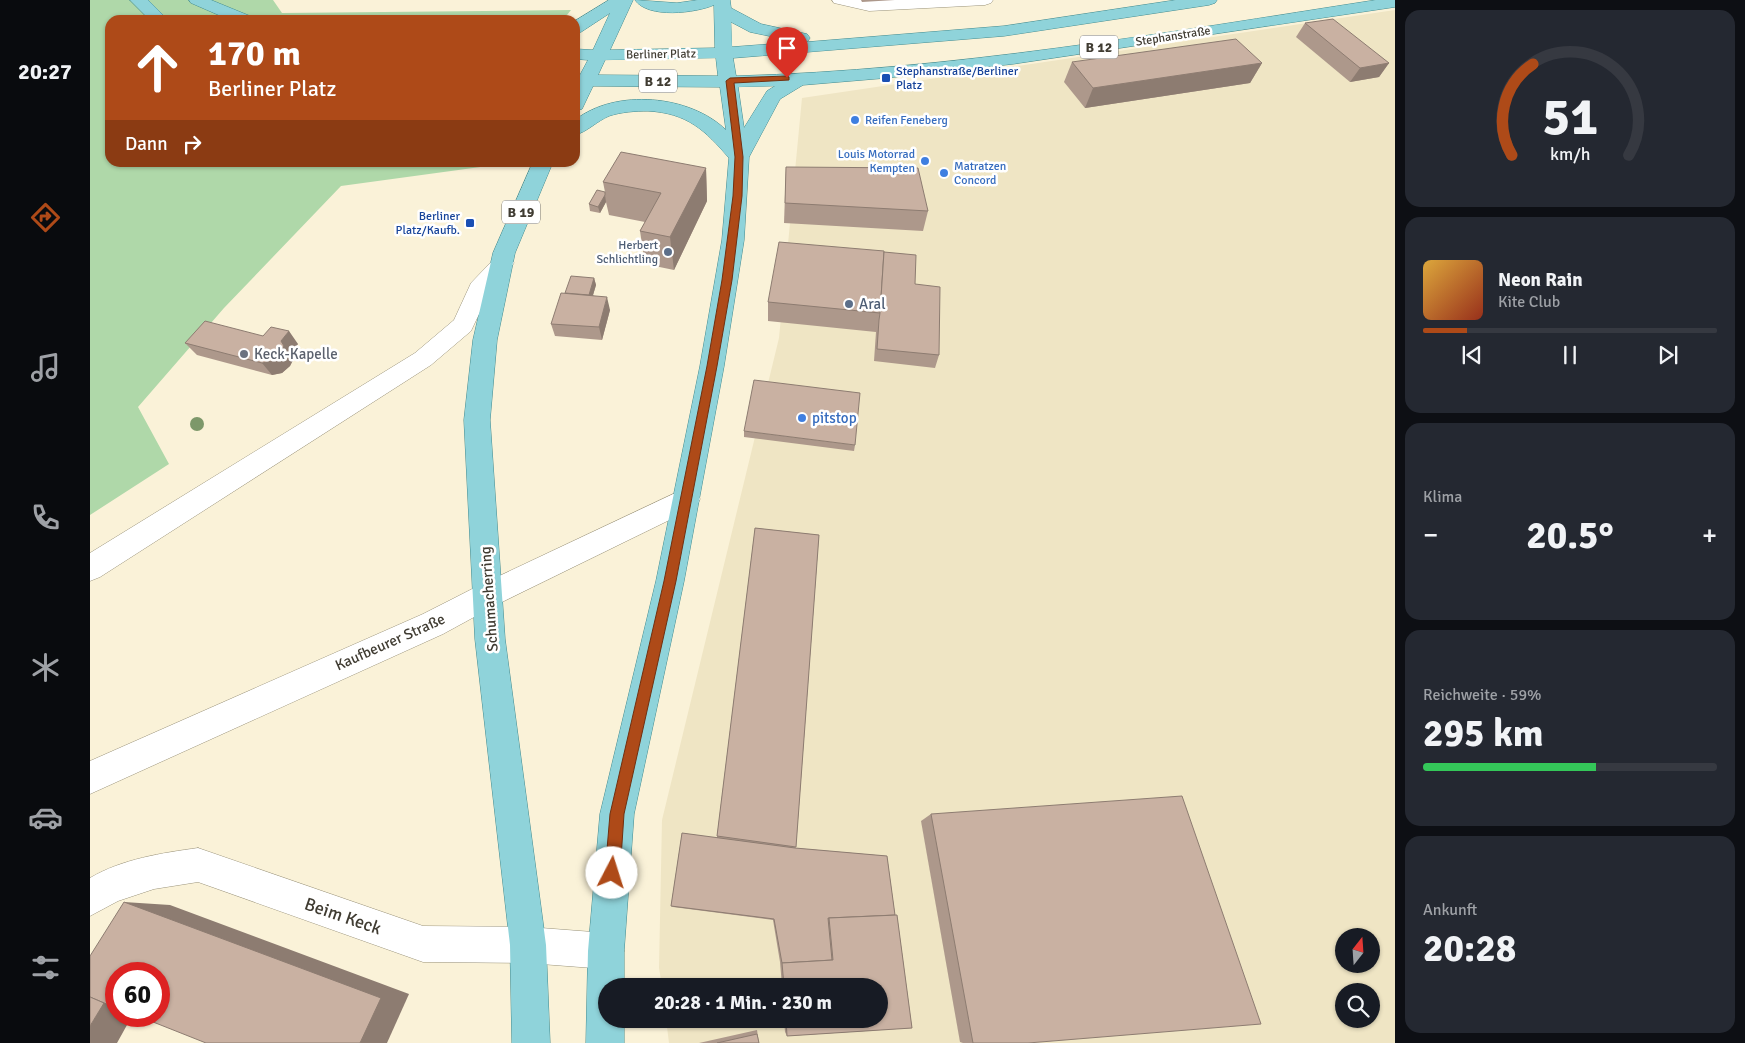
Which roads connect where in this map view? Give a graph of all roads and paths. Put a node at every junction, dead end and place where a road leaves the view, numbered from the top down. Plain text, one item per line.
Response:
1 (138, 0) edge
2 (197, 0) edge
3 (620, 0) edge
4 (625, 0) edge
5 (643, 0) edge
6 (840, 0) edge
7 (985, 0) edge
8 (1209, 0) edge
9 (1395, 2) edge
10 (719, 3) edge
11 (154, 15) edge
12 (232, 15) edge
13 (580, 25) edge
14 (847, 44) junction
15 (724, 53) junction
16 (580, 54) edge
17 (598, 55) junction
18 (801, 78) junction
19 (581, 80) edge
20 (730, 81) junction
21 (580, 126) edge
22 (739, 157) junction
23 (540, 167) edge
24 (502, 263) junction
25 (686, 499) junction
26 (90, 568) edge
27 (488, 595) junction
28 (90, 778) edge
29 (90, 898) edge
30 (528, 945) junction
31 (606, 951) junction
32 (531, 1043) edge
33 (605, 1043) edge

1 - 11 main road
2 - 12 main road
3 - 13 main road
4 - 17 main road, Berliner Platz
5 - 10 main road
6 - 7 street
8 - 14 main road, B 12
9 - 18 main road, Stephanstraße / B 12
10 - 14 main road
10 - 15 main road
14 - 15 main road, Berliner Platz / B 12
15 - 17 main road, Berliner Platz / B 12
15 - 20 main road
16 - 17 main road, Berliner Platz
17 - 19 main road, Berliner Platz
18 - 20 main road, Berliner Platz / B 12
18 - 22 main road
19 - 20 main road, Berliner Platz / B 12
20 - 22 main road
21 - 22 main road
22 - 25 main road
23 - 24 main road, Schumacherring / B 19
24 - 26 street, B 19
24 - 27 main road, Schumacherring
25 - 27 street, Kaufbeurer Straße
25 - 31 main road
27 - 28 street, Kaufbeurer Straße
27 - 30 main road, Schumacherring
29 - 30 street, Beim Keck
30 - 31 street, Beim Keck
30 - 32 main road, Schumacherring
31 - 33 main road

